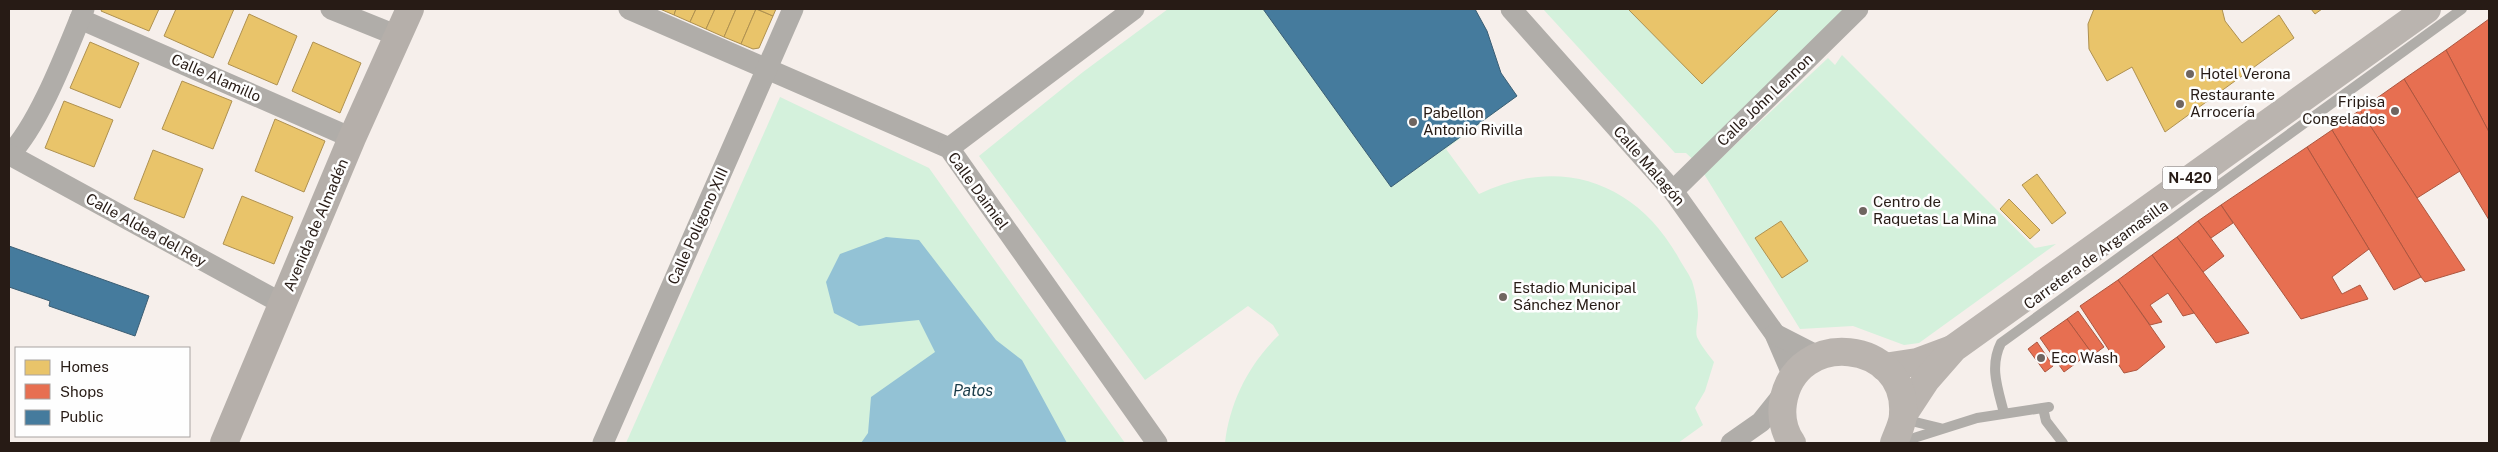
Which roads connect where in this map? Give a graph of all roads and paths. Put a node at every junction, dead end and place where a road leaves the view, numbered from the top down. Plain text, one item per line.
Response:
1 (330, 9) edge
2 (410, 9) edge
3 (629, 9) edge
4 (793, 9) edge
5 (1134, 9) edge
6 (1511, 9) edge
7 (2428, 9) edge
8 (2462, 9) edge
9 (1852, 11) edge
10 (82, 14) edge
11 (398, 36) junction
12 (767, 69) junction
13 (352, 138) junction
14 (949, 148) junction
15 (9, 155) edge
16 (1673, 191) junction
17 (283, 304) junction
18 (1774, 334) junction
19 (1954, 348) junction
20 (1818, 356) junction
21 (1884, 367) junction
22 (1789, 384) junction
23 (2004, 413) junction
24 (1941, 428) junction
25 (1899, 430) edge
26 (1785, 439) edge
27 (224, 443) edge
28 (602, 443) edge
29 (1157, 443) edge
30 (1731, 443) edge
31 (2063, 443) edge

1 - 11 street
2 - 11 main road, Avenida de Almadén
3 - 12 street, Calle Daimiel
4 - 12 street, Calle Polígono XIII
5 - 14 street
6 - 16 street, Calle Malagón
7 - 19 highway, N-420
8 - 23 lane, Carretera de Argamasilla
9 - 16 street, Calle John Lennon
10 - 13 street, Calle Alamillo
10 - 15 street
11 - 13 main road, Avenida de Almadén
12 - 14 street, Calle Daimiel
12 - 28 street, Calle Polígono XIII
13 - 17 main road, Avenida de Almadén
14 - 29 street, Calle Daimiel
15 - 17 street, Calle Aldea del Rey
16 - 18 street, Calle Malagón
17 - 27 main road, Avenida de Almadén
18 - 20 street, Calle Malagón
18 - 22 street, Calle Malagón
19 - 21 highway, N-420
19 - 25 highway, N-420
20 - 21 highway
20 - 22 highway
21 - 25 highway
22 - 26 highway
22 - 30 street
23 - 24 lane
23 - 31 lane
24 - 25 lane
24 - 25 lane

